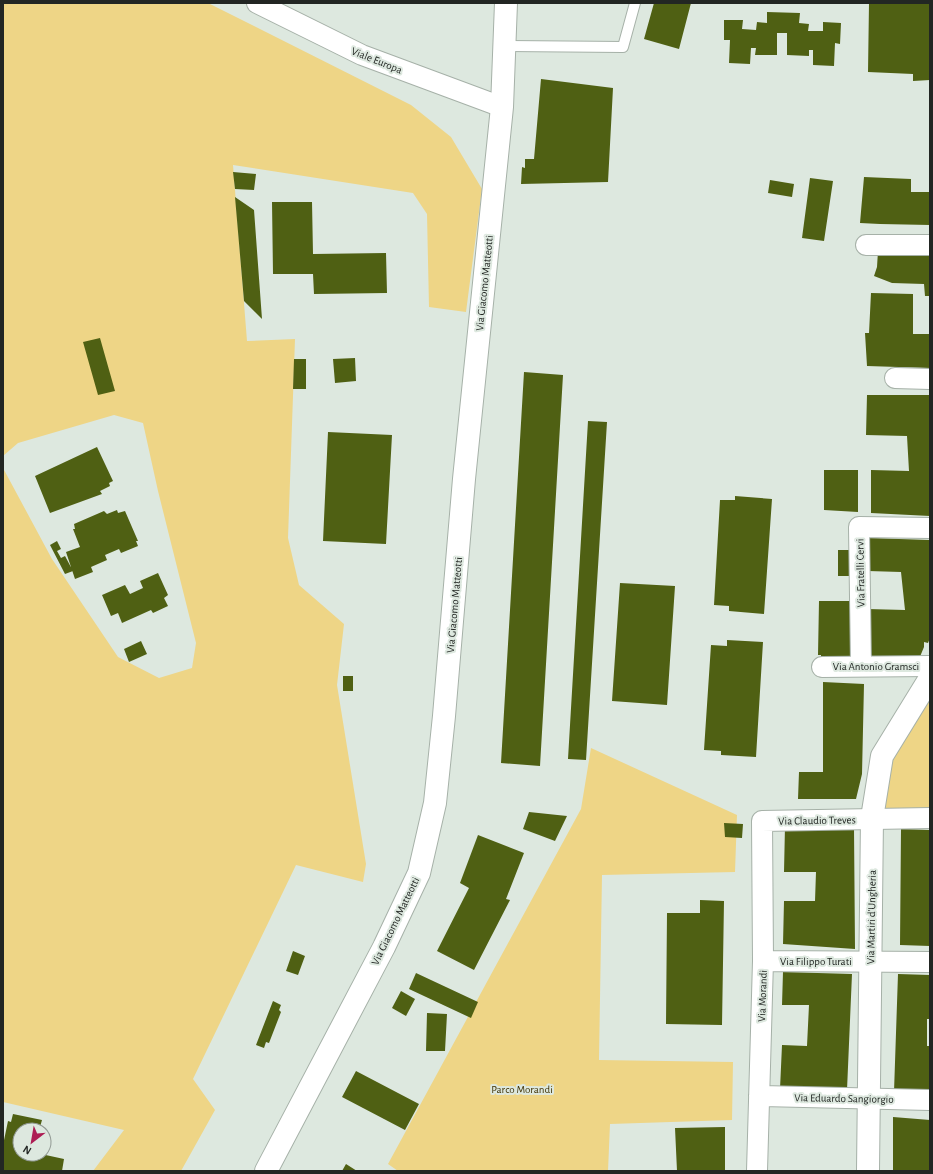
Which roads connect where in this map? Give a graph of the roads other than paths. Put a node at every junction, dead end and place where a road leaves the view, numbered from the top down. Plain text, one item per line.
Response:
1 (257, 3) edge
2 (506, 3) edge
3 (635, 3) edge
4 (504, 46) junction
5 (502, 107) junction
6 (866, 245) dead end
7 (930, 245) edge
8 (895, 378) dead end
9 (930, 378) edge
10 (930, 528) edge
11 (861, 666) junction
12 (930, 666) edge
13 (822, 667) dead end
14 (930, 678) edge
15 (872, 818) junction
16 (930, 818) edge
17 (762, 821) joint
18 (763, 961) junction
19 (870, 961) junction
20 (930, 962) edge
21 (759, 1096) junction
22 (869, 1098) junction
23 (930, 1100) edge
24 (266, 1171) edge
25 (757, 1171) edge
26 (868, 1171) edge

1 - 5 street, Viale Europa
2 - 4 street, Via Giacomo Matteotti
3 - 4 lane
4 - 5 street, Via Giacomo Matteotti
5 - 24 street, Via Giacomo Matteotti
6 - 7 street
8 - 9 street
10 - 11 street, Via Fratelli Cervi
11 - 12 street, Via Antonio Gramsci
11 - 13 street, Via Antonio Gramsci
14 - 15 street, Via Martiri d'Ungheria
15 - 16 street, Via Claudio Treves
15 - 17 street, Via Claudio Treves
15 - 19 street, Via Martiri d'Ungheria
17 - 18 street, Via Morandi
18 - 19 street, Via Filippo Turati
18 - 21 street, Via Morandi
19 - 20 street, Via Filippo Turati
19 - 22 street, Via Martiri d'Ungheria
21 - 22 street, Via Eduardo Sangiorgio
21 - 25 street, Via Morandi
22 - 23 street, Via Eduardo Sangiorgio
22 - 26 street, Via Martiri d'Ungheria

